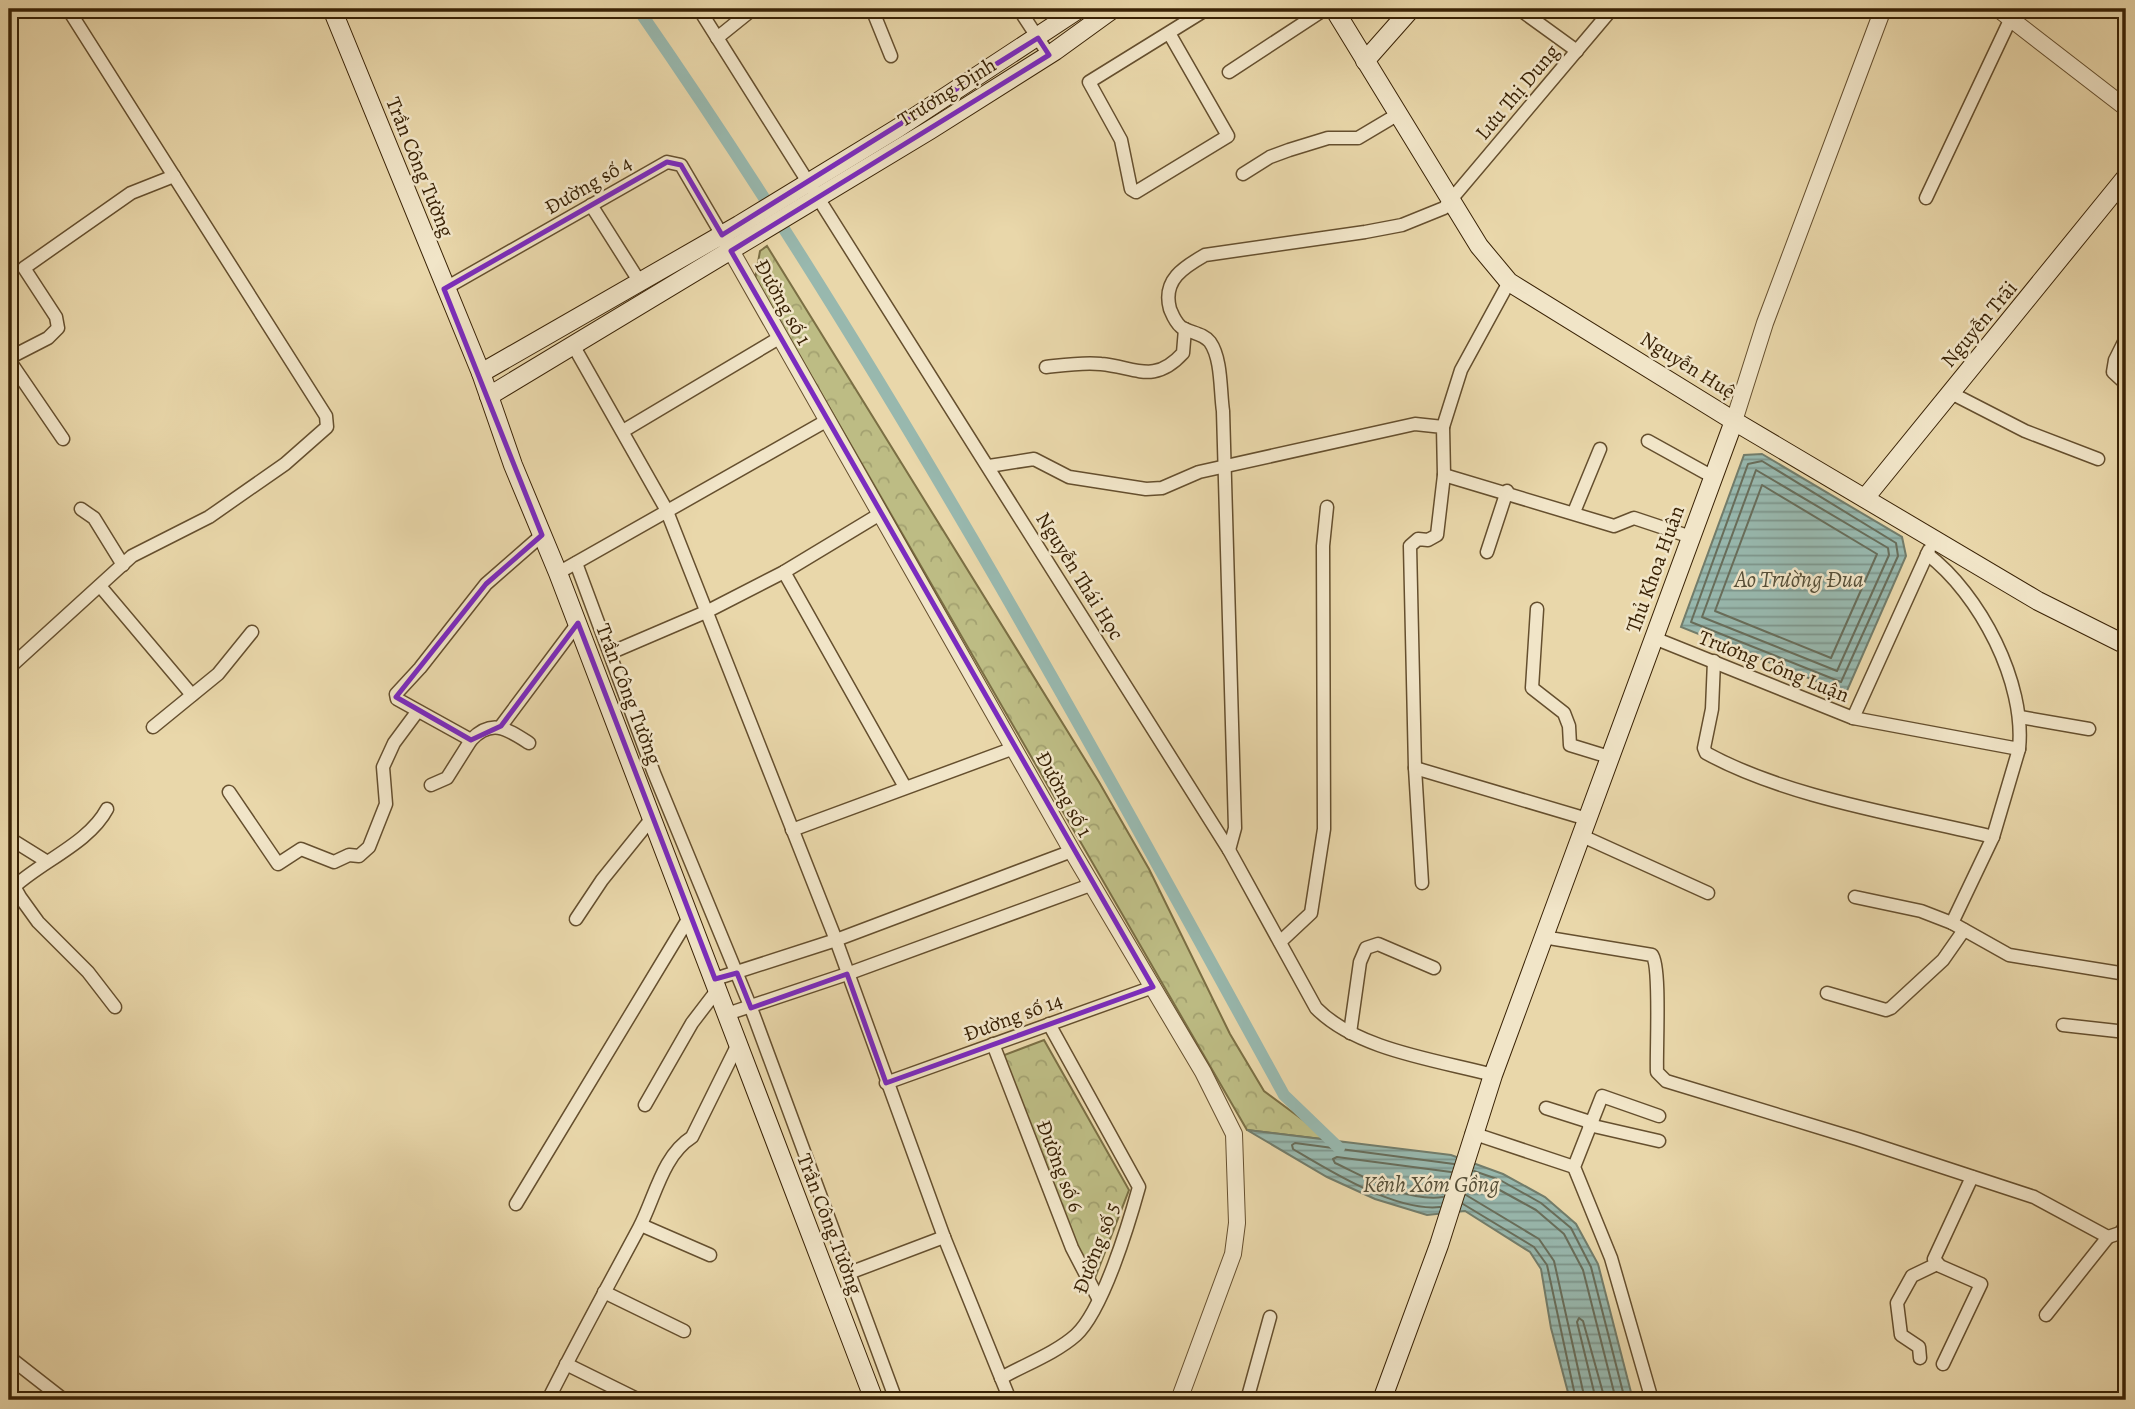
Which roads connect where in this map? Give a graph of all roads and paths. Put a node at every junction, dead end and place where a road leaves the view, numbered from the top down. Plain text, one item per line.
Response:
1 (68, 9) edge
2 (332, 9) edge
3 (699, 9) edge
4 (753, 9) edge
5 (872, 9) edge
6 (1019, 9) edge
7 (1079, 9) edge
8 (1113, 9) edge
9 (1207, 9) edge
10 (1325, 9) edge
11 (1334, 9) edge
12 (1411, 9) edge
13 (1518, 9) edge
14 (1612, 9) edge
15 (1883, 9) edge
16 (2004, 13) edge
17 (1169, 33) junction
18 (718, 38) junction
19 (1038, 38) junction
20 (1577, 51) junction
21 (891, 55) dead end
22 (1049, 55) junction
23 (1365, 61) junction
24 (1229, 72) dead end
25 (2126, 108) edge
26 (1400, 113) junction
27 (1243, 174) dead end
28 (174, 177) junction
29 (2126, 177) edge
30 (807, 181) junction
31 (1926, 198) dead end
32 (1452, 200) junction
33 (810, 203) junction
34 (592, 205) junction
35 (722, 235) junction
36 (731, 251) junction
37 (1509, 282) junction
38 (641, 284) junction
39 (444, 289) junction
40 (1185, 329) junction
41 (779, 338) junction
42 (2126, 338) edge
43 (573, 345) junction
44 (9, 359) edge
45 (1046, 367) dead end
46 (481, 373) junction
47 (2126, 384) edge
48 (1951, 393) junction
49 (489, 396) junction
50 (826, 421) junction
51 (1734, 421) junction
52 (1443, 427) junction
53 (623, 431) junction
54 (63, 439) dead end
55 (1648, 441) dead end
56 (1600, 449) dead end
57 (2098, 459) dead end
58 (989, 466) junction
59 (1224, 467) junction
60 (1444, 475) junction
61 (1713, 477) junction
62 (1507, 491) junction
63 (1865, 498) junction
64 (1327, 507) dead end
65 (81, 509) dead end
66 (666, 509) junction
67 (1574, 512) junction
68 (880, 514) junction
69 (542, 535) junction
70 (1691, 537) junction
71 (1931, 547) junction
72 (1487, 552) dead end
73 (576, 563) junction
74 (123, 565) junction
75 (784, 572) junction
76 (558, 573) junction
77 (100, 586) junction
78 (1536, 609) dead end
79 (708, 611) junction
80 (578, 623) junction
81 (252, 632) dead end
82 (1654, 638) junction
83 (2126, 645) edge
84 (610, 653) junction
85 (1714, 661) junction
86 (9, 668) edge
87 (192, 695) junction
88 (417, 712) junction
89 (2020, 718) junction
90 (1853, 719) junction
91 (501, 726) junction
92 (153, 727) dead end
93 (2089, 730) dead end
94 (471, 740) junction
95 (529, 743) dead end
96 (1014, 748) junction
97 (2019, 750) junction
98 (1609, 757) junction
99 (1415, 768) junction
100 (431, 785) dead end
101 (905, 787) junction
102 (229, 792) dead end
103 (107, 808) dead end
104 (652, 818) junction
105 (1583, 827) junction
106 (792, 830) junction
107 (1993, 837) junction
108 (9, 838) edge
109 (1230, 850) junction
110 (1072, 851) junction
111 (9, 860) edge
112 (46, 861) junction
113 (11, 882) edge
114 (1422, 883) dead end
115 (1093, 884) junction
116 (1708, 893) dead end
117 (1855, 897) dead end
118 (690, 916) junction
119 (576, 919) dead end
120 (1952, 923) junction
121 (1964, 930) junction
122 (1543, 937) junction
123 (836, 940) junction
124 (1280, 942) junction
125 (1434, 968) dead end
126 (737, 973) junction
127 (847, 974) junction
128 (2126, 974) edge
129 (717, 984) junction
130 (1153, 987) junction
131 (1827, 993) dead end
132 (115, 1007) dead end
133 (751, 1007) junction
134 (727, 1014) junction
135 (1049, 1024) junction
136 (2063, 1024) dead end
137 (2126, 1032) edge
138 (1350, 1033) junction
139 (738, 1044) junction
140 (993, 1044) junction
141 (1493, 1074) junction
142 (886, 1083) junction
143 (645, 1105) dead end
144 (1546, 1108) dead end
145 (1660, 1116) dead end
146 (1589, 1124) junction
147 (1470, 1138) junction
148 (1659, 1141) dead end
149 (1574, 1167) junction
150 (1972, 1177) junction
151 (516, 1204) dead end
152 (641, 1225) junction
153 (2126, 1226) edge
154 (944, 1237) junction
155 (2108, 1237) junction
156 (710, 1255) dead end
157 (1937, 1264) junction
158 (849, 1273) junction
159 (604, 1292) junction
160 (1098, 1298) junction
161 (2046, 1315) dead end
162 (1270, 1317) dead end
163 (684, 1331) dead end
164 (9, 1357) edge
165 (1920, 1358) dead end
166 (566, 1364) junction
167 (1943, 1364) dead end
168 (1001, 1378) junction
169 (64, 1400) edge
170 (548, 1400) edge
171 (639, 1400) edge
172 (874, 1400) edge
173 (896, 1400) edge
174 (1010, 1400) edge
175 (1179, 1400) edge
176 (1247, 1400) edge
177 (1382, 1400) edge
178 (1652, 1400) edge

1 - 28 street
2 - 39 main road, Trần Công Tường
3 - 18 street, Nguyễn Thái Học
4 - 18 street
5 - 21 street
6 - 19 street
7 - 19 main road, Trương Định
8 - 22 main road, Trương Định
9 - 17 street
10 - 24 street
11 - 23 main road, Nguyễn Huệ
12 - 23 main road
13 - 20 street
14 - 20 street, Lưu Thị Dung
15 - 51 street, Thủ Khoa Huân
16 - 25 street
16 - 31 street
17 - 17 street
18 - 30 street, Nguyễn Thái Học
19 - 22 street
19 - 30 main road, Trương Định
20 - 32 street, Lưu Thị Dung
22 - 33 main road, Trương Định
23 - 26 main road, Nguyễn Huệ
26 - 27 street
26 - 32 main road, Nguyễn Huệ
28 - 44 street
28 - 74 street
29 - 48 main road, Nguyễn Trãi
30 - 33 street, Nguyễn Thái Học
30 - 35 main road, Trương Định
32 - 37 main road, Nguyễn Huệ
32 - 40 street, Lưu Thị Dung
33 - 36 main road, Trương Định
33 - 58 street, Nguyễn Thái Học
34 - 35 street, Đường số 4
34 - 38 street
34 - 39 street, Đường số 4
35 - 36 street, Đường số 1
35 - 38 main road
36 - 41 street, Đường số 1
36 - 43 main road
37 - 51 main road, Nguyễn Huệ
37 - 52 street
38 - 46 main road
39 - 46 main road, Trần Công Tường
40 - 45 street
40 - 59 street
41 - 50 street, Đường số 1
41 - 53 street
42 - 47 street
43 - 49 main road
43 - 53 street
44 - 54 street
46 - 49 main road, Trần Công Tường
48 - 57 street
48 - 63 main road, Nguyễn Trãi
49 - 69 main road, Trần Công Tường
50 - 66 street
50 - 68 street, Đường số 1
51 - 61 main road, Thủ Khoa Huân
51 - 63 main road, Nguyễn Huệ
52 - 59 street
52 - 60 street
53 - 66 street
55 - 61 street
56 - 67 street
58 - 59 street
58 - 109 street, Nguyễn Thái Học
59 - 109 street
60 - 62 street
60 - 99 street
61 - 70 main road, Thủ Khoa Huân
62 - 67 street
62 - 72 street
63 - 71 main road, Nguyễn Huệ
64 - 124 street
65 - 74 street
66 - 73 street
66 - 79 street
67 - 70 street
68 - 75 street
68 - 96 street, Đường số 1
69 - 76 main road, Trần Công Tường
69 - 88 street
70 - 82 main road, Thủ Khoa Huân
71 - 83 main road, Nguyễn Huệ
71 - 89 street
71 - 90 street, Trương Công Luận
73 - 76 street
73 - 84 street, Trần Công Tường
74 - 77 street
75 - 79 street
75 - 101 street
76 - 80 main road, Trần Công Tường
77 - 86 street
77 - 87 street
78 - 98 street
79 - 84 street
79 - 106 street
80 - 91 street
80 - 104 main road, Trần Công Tường
81 - 87 street
82 - 85 street, Trương Công Luận
82 - 98 main road, Thủ Khoa Huân
84 - 126 street, Trần Công Tường
85 - 90 street, Trương Công Luận
85 - 107 street
87 - 92 street
88 - 94 street
88 - 102 street
89 - 93 street
89 - 97 street
90 - 97 street
91 - 94 street
91 - 95 street
94 - 100 street
96 - 101 street
96 - 110 street, Đường số 1
97 - 107 street
98 - 105 main road, Thủ Khoa Huân
99 - 105 street
99 - 114 street
101 - 106 street
103 - 112 street
104 - 118 main road, Trần Công Tường
104 - 119 street
105 - 116 street
105 - 122 main road, Thủ Khoa Huân
106 - 123 street
107 - 120 street
108 - 112 street
109 - 124 street, Nguyễn Thái Học
110 - 115 street, Đường số 1
110 - 123 street
111 - 113 street
112 - 113 street
113 - 132 street
115 - 127 street
115 - 130 street, Đường số 1
117 - 120 street
118 - 129 main road, Trần Công Tường
118 - 151 street
120 - 121 street
121 - 128 street
121 - 131 street
122 - 141 main road, Thủ Khoa Huân
122 - 150 street
123 - 126 street
123 - 127 street
124 - 138 street, Nguyễn Thái Học
125 - 138 street
126 - 129 street
126 - 133 street, Trần Công Tường
127 - 133 street
127 - 142 street
129 - 134 main road, Trần Công Tường
129 - 143 street
130 - 135 street, Đường số 14
130 - 175 street, Đường số 1
133 - 134 street
133 - 158 street, Trần Công Tường
134 - 139 main road, Trần Công Tường
135 - 140 street, Đường số 14
135 - 160 street, Đường số 5
136 - 137 street
138 - 141 street, Nguyễn Thái Học
139 - 152 street
139 - 172 main road, Trần Công Tường
140 - 142 street, Đường số 14
140 - 160 street, Đường số 6
141 - 147 main road, Thủ Khoa Huân
142 - 154 street
144 - 146 street
145 - 146 street
146 - 148 street
146 - 149 street
147 - 149 street
147 - 177 main road, Thủ Khoa Huân
149 - 178 street
150 - 155 street
150 - 157 street
152 - 156 street
152 - 159 street
153 - 155 street
154 - 158 street
154 - 168 street
155 - 161 street
157 - 165 street
157 - 167 street
158 - 173 street, Trần Công Tường
159 - 163 street
159 - 166 street
160 - 168 street, Đường số 5
162 - 176 street
164 - 169 street
166 - 170 street
166 - 171 street
168 - 174 street

